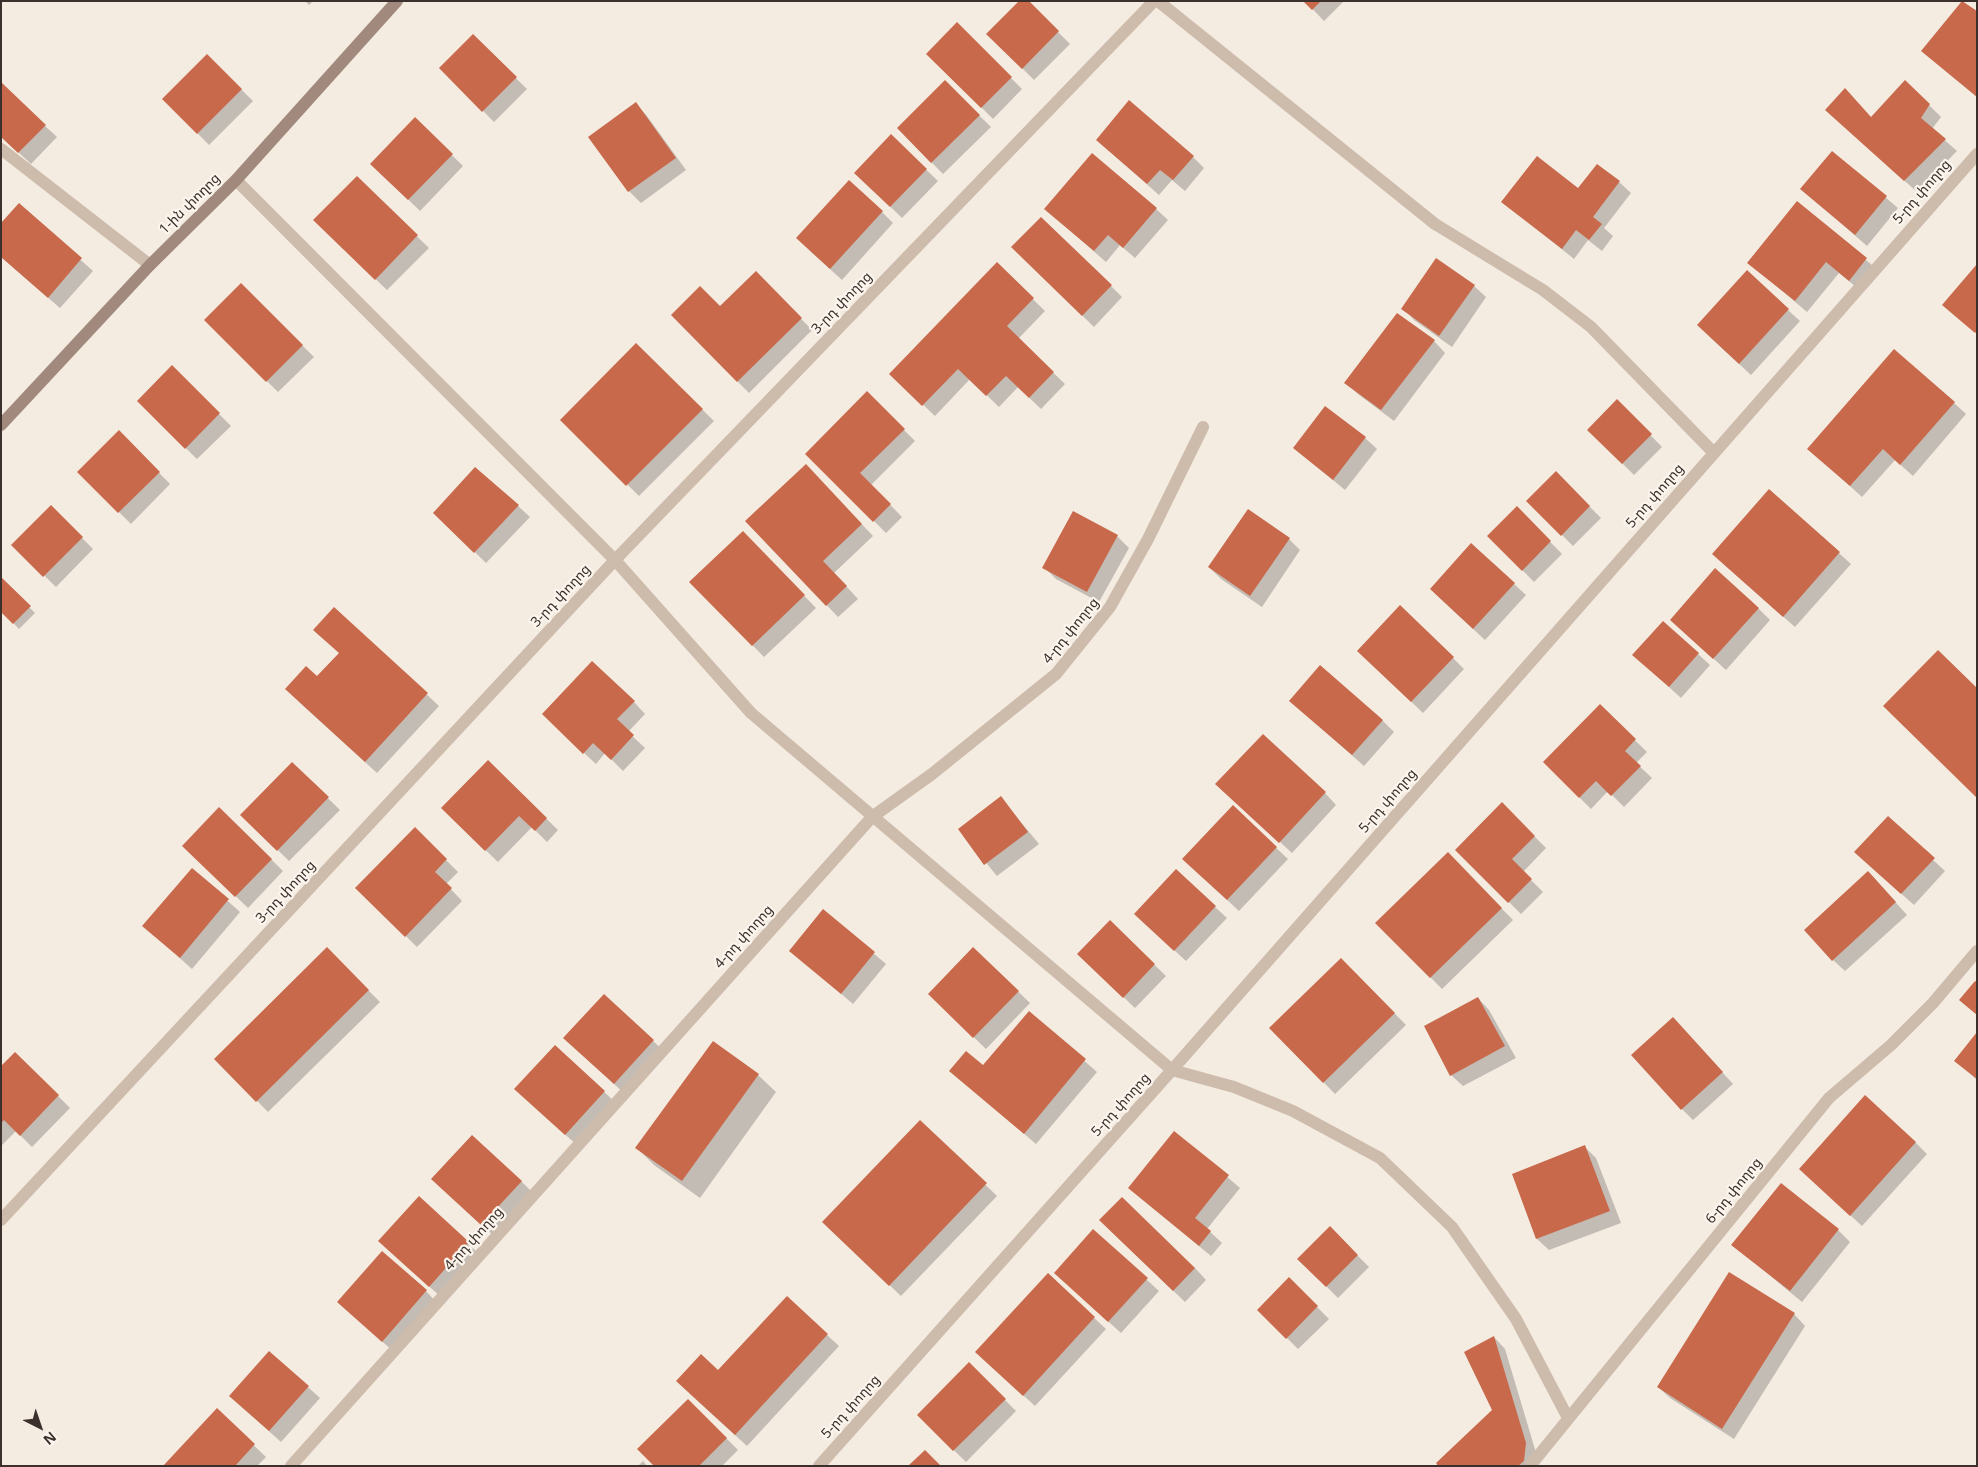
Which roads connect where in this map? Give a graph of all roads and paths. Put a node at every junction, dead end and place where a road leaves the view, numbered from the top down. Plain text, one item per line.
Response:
1 (397, 1) edge
2 (1154, 1) edge
3 (1158, 1) edge
4 (1, 149) edge
5 (1977, 154) edge
6 (236, 180) junction
7 (150, 265) junction
8 (1, 425) edge
9 (1203, 428) dead end
10 (1713, 452) junction
11 (615, 560) junction
12 (872, 817) junction
13 (1977, 951) edge
14 (1172, 1070) junction
15 (1, 1220) edge
16 (1568, 1418) junction
17 (291, 1466) edge
18 (819, 1466) edge
19 (1530, 1466) edge

1 - 6 main road, 1-ին փողոց
2 - 11 street, 3-րդ փողոց
3 - 10 street
4 - 7 street
5 - 10 street, 5-րդ փողոց
6 - 7 main road, 1-ին փողոց
6 - 11 street
7 - 8 main road, 1-ին փողոց
9 - 12 street, 4-րդ փողոց
10 - 14 street, 5-րդ փողոց
11 - 12 street
11 - 15 street, 3-րդ փողոց
12 - 14 street
12 - 17 street, 4-րդ փողոց
13 - 16 street, 6-րդ փողոց
14 - 16 street
14 - 18 street, 5-րդ փողոց
16 - 19 street, 6-րդ փողոց

